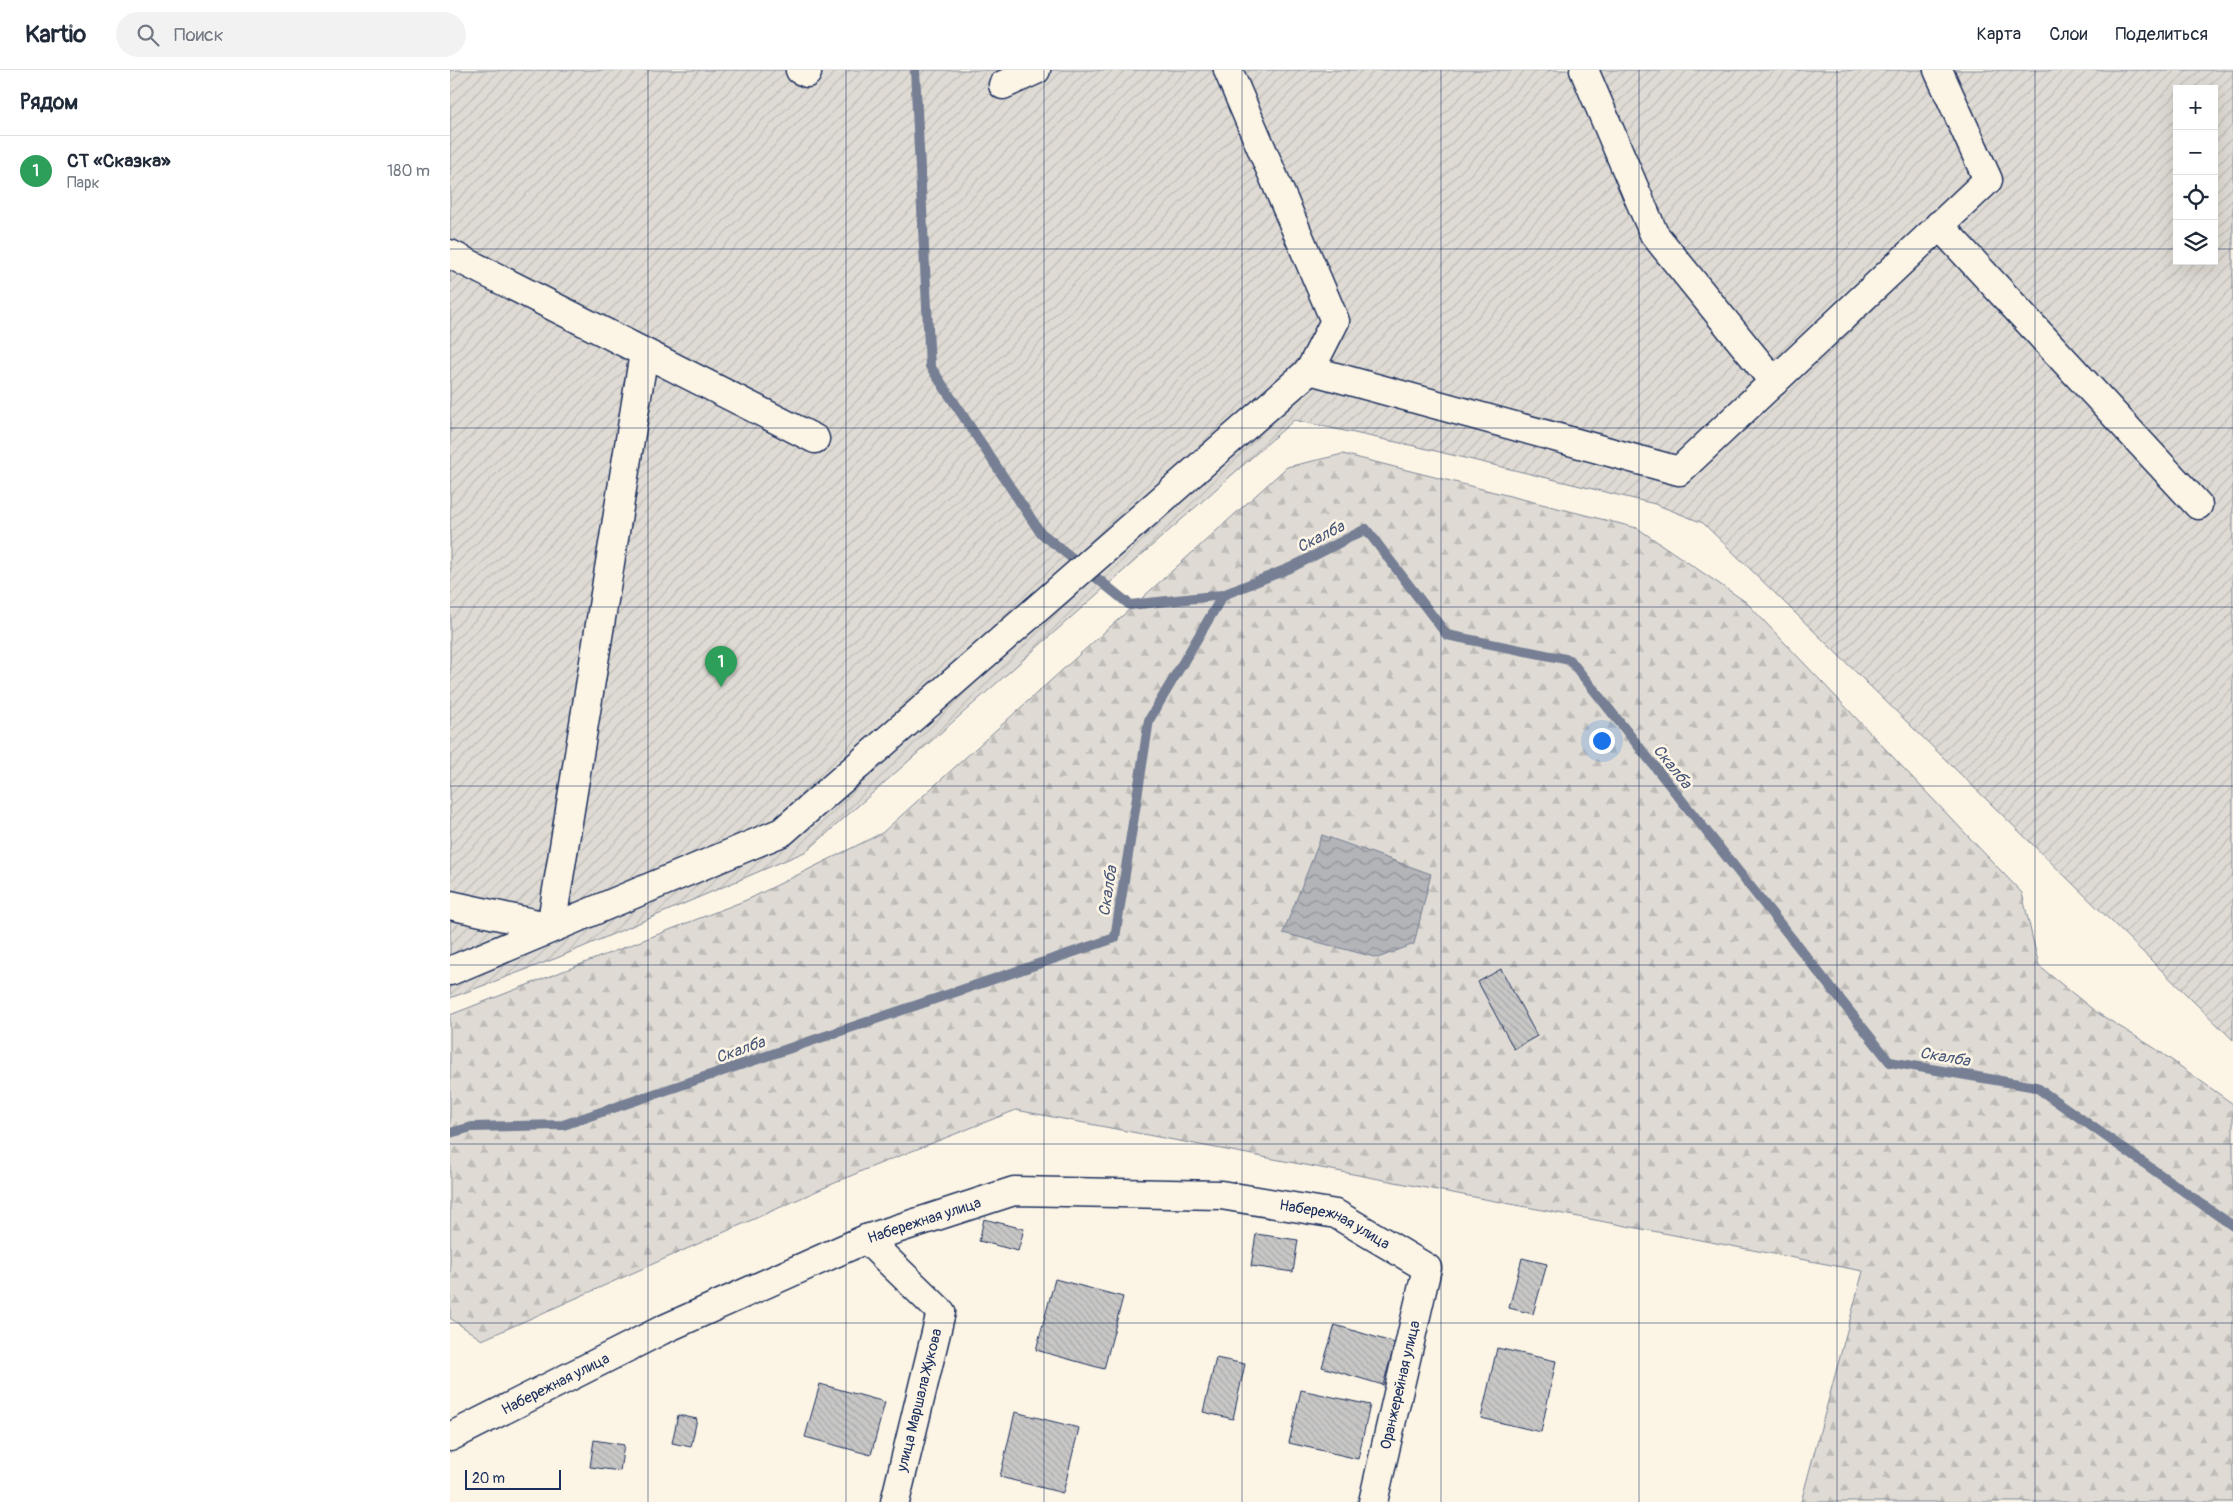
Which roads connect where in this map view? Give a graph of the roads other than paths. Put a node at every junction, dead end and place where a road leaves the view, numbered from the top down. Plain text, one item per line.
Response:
1 (1036, 70) edge
2 (1228, 70) edge
3 (1584, 70) edge
4 (1938, 70) edge
5 (1003, 86) dead end
6 (1939, 225) junction
7 (450, 254) edge
8 (644, 352) junction
9 (1310, 370) junction
10 (1774, 382) junction
11 (815, 439) dead end
12 (2198, 505) dead end
13 (450, 905) edge
14 (552, 928) junction
15 (450, 971) edge
16 (866, 1239) junction
17 (1427, 1268) joint
18 (450, 1437) edge
19 (894, 1502) edge
20 (1373, 1502) edge

1 - 5 street
2 - 9 street
3 - 10 street
4 - 6 street
6 - 10 street
6 - 12 street
7 - 8 street
8 - 11 street
8 - 14 street
9 - 10 street
9 - 14 street
13 - 14 street
14 - 15 street
16 - 17 street, Набережная улица
16 - 18 street, Набережная улица
16 - 19 street, улица Маршала Жукова
17 - 20 street, Оранжерейная улица

